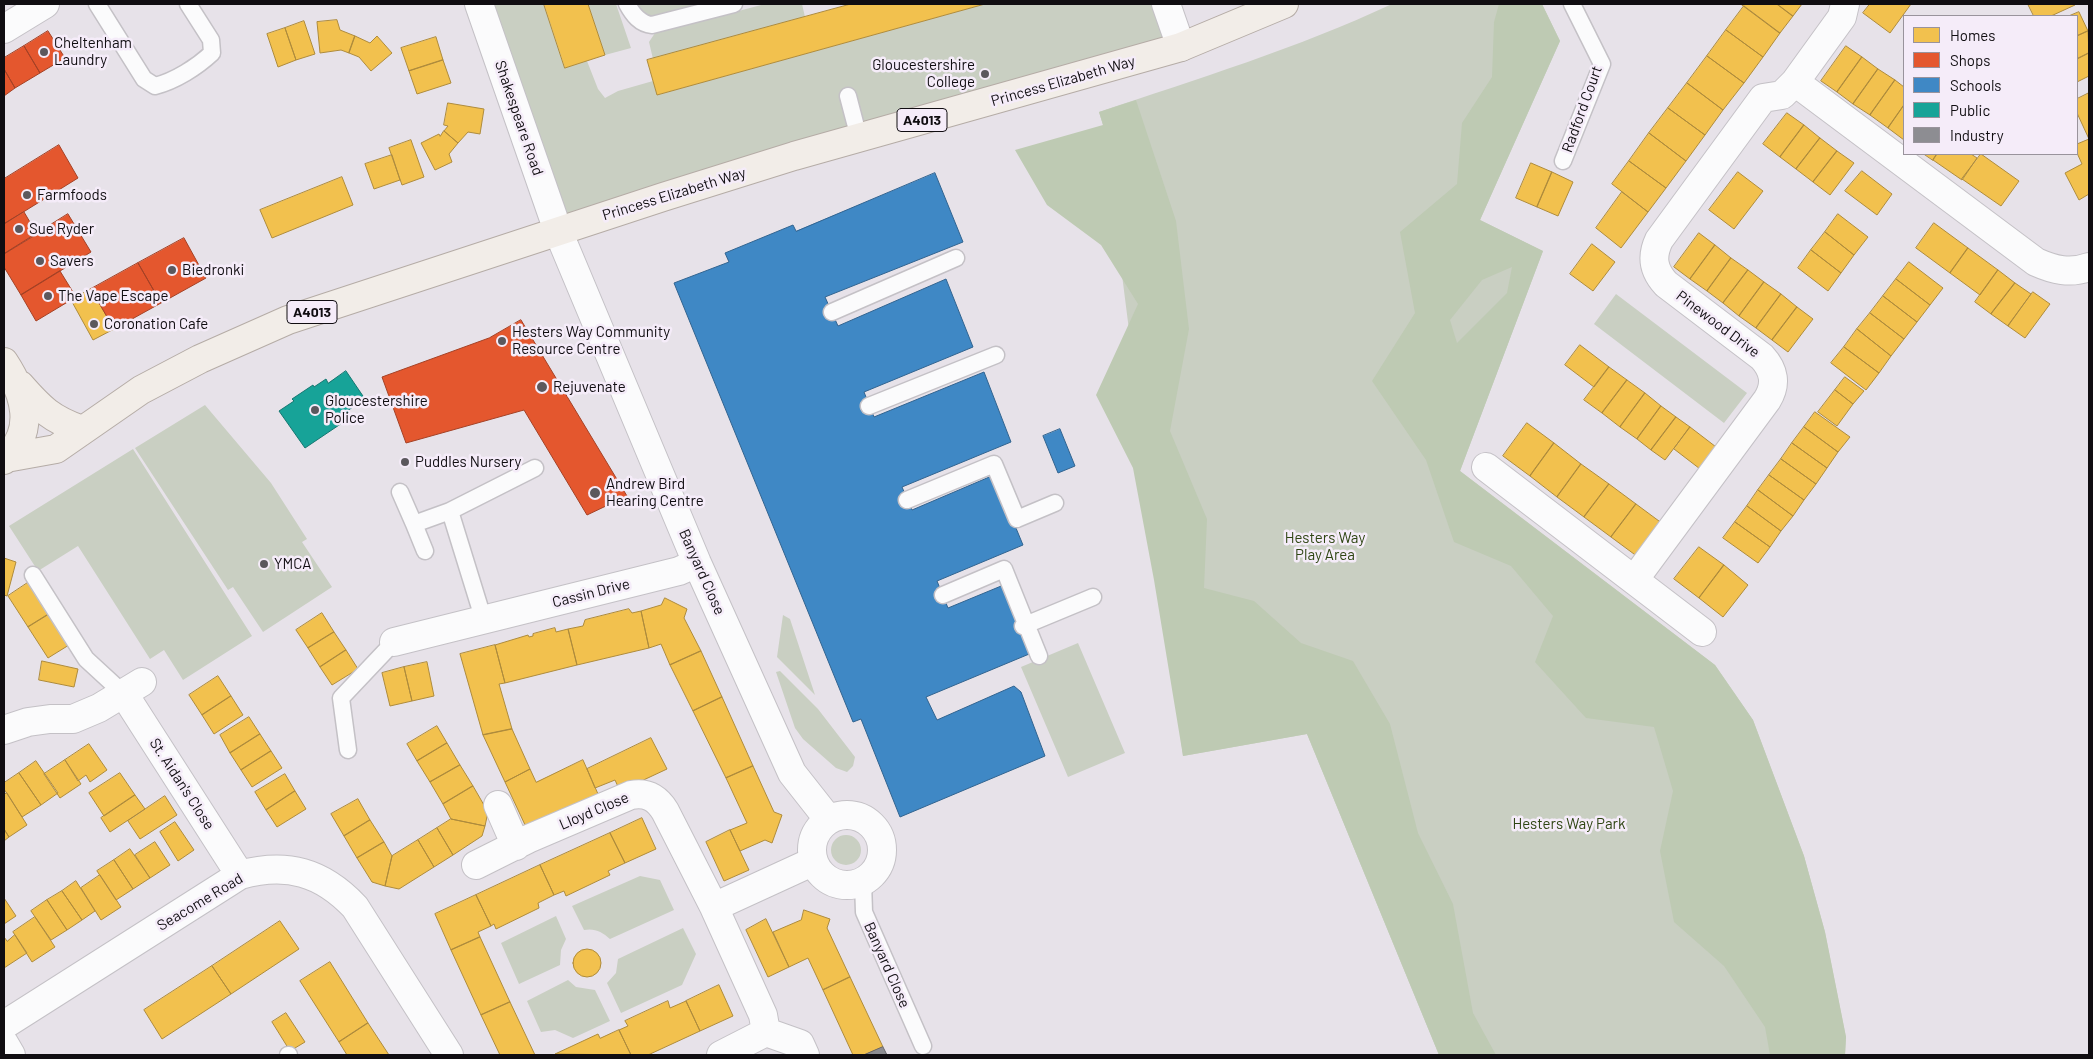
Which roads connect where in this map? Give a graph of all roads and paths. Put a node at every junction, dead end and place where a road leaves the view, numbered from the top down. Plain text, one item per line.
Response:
1 (44, 4) edge
2 (98, 4) edge
3 (188, 4) edge
4 (479, 4) edge
5 (627, 4) edge
6 (734, 4) edge
7 (1166, 4) edge
8 (1284, 4) edge
9 (1572, 4) edge
10 (1844, 4) edge
11 (4, 29) edge
12 (1181, 47) junction
13 (1795, 82) junction
14 (848, 96) dead end
15 (859, 138) junction
16 (1563, 161) dead end
17 (558, 231) junction
18 (956, 258) dead end
19 (2089, 267) edge
20 (832, 312) dead end
21 (996, 355) dead end
22 (10, 372) edge
23 (869, 406) dead end
24 (82, 430) junction
25 (5, 459) edge
26 (535, 468) dead end
27 (1486, 468) dead end
28 (400, 492) dead end
29 (907, 500) dead end
30 (1055, 503) dead end
31 (450, 511) junction
32 (414, 524) junction
33 (425, 551) dead end
34 (697, 563) junction
35 (33, 575) dead end
36 (1634, 580) junction
37 (943, 595) dead end
38 (1093, 597) dead end
39 (484, 621) junction
40 (1025, 625) junction
41 (1702, 632) dead end
42 (394, 642) joint
43 (1039, 656) dead end
44 (133, 688) junction
45 (4, 730) edge
46 (348, 750) dead end
47 (498, 805) dead end
48 (829, 820) junction
49 (516, 846) junction
50 (812, 862) junction
51 (476, 865) dead end
52 (240, 875) junction
53 (863, 882) junction
54 (714, 907) junction
55 (4, 1025) edge
56 (766, 1032) junction
57 (4, 1043) edge
58 (923, 1046) dead end
59 (11, 1055) edge
60 (450, 1055) edge
61 (721, 1055) edge
62 (805, 1055) edge

1 - 11 street
2 - 3 lane
4 - 17 street, Shakespeare Road
5 - 6 lane
7 - 12 street
8 - 12 main road, Princess Elizabeth Way / A4013
9 - 16 lane, Radford Court
10 - 13 street, Pinewood Drive
12 - 15 main road, Princess Elizabeth Way / A4013
13 - 19 street
13 - 36 street, Pinewood Drive
14 - 15 lane
15 - 17 main road, Princess Elizabeth Way / A4013
17 - 24 main road, Princess Elizabeth Way / A4013
17 - 34 street, Banyard Close
18 - 20 lane
21 - 23 lane
22 - 24 main road, A4013
22 - 25 main road, A4013
24 - 25 main road, Princess Elizabeth Way / A4013
26 - 31 lane
27 - 36 street
28 - 32 lane
29 - 30 lane
31 - 32 lane
31 - 39 lane
32 - 33 lane
34 - 39 street, Cassin Drive
34 - 48 street, Banyard Close
35 - 44 lane
36 - 41 street
37 - 40 lane
38 - 40 lane
39 - 42 street, Cassin Drive
40 - 43 lane
42 - 46 lane
44 - 45 street
44 - 52 street, St. Aidan's Close
47 - 49 street
48 - 50 street
48 - 53 street
49 - 51 street, Lloyd Close
49 - 54 street, Lloyd Close
50 - 53 street
50 - 54 street
52 - 55 street, Seacome Road
52 - 60 street, Seacome Road
53 - 58 lane, Banyard Close
54 - 56 street, Lloyd Close
56 - 61 street
56 - 62 street
57 - 59 street

